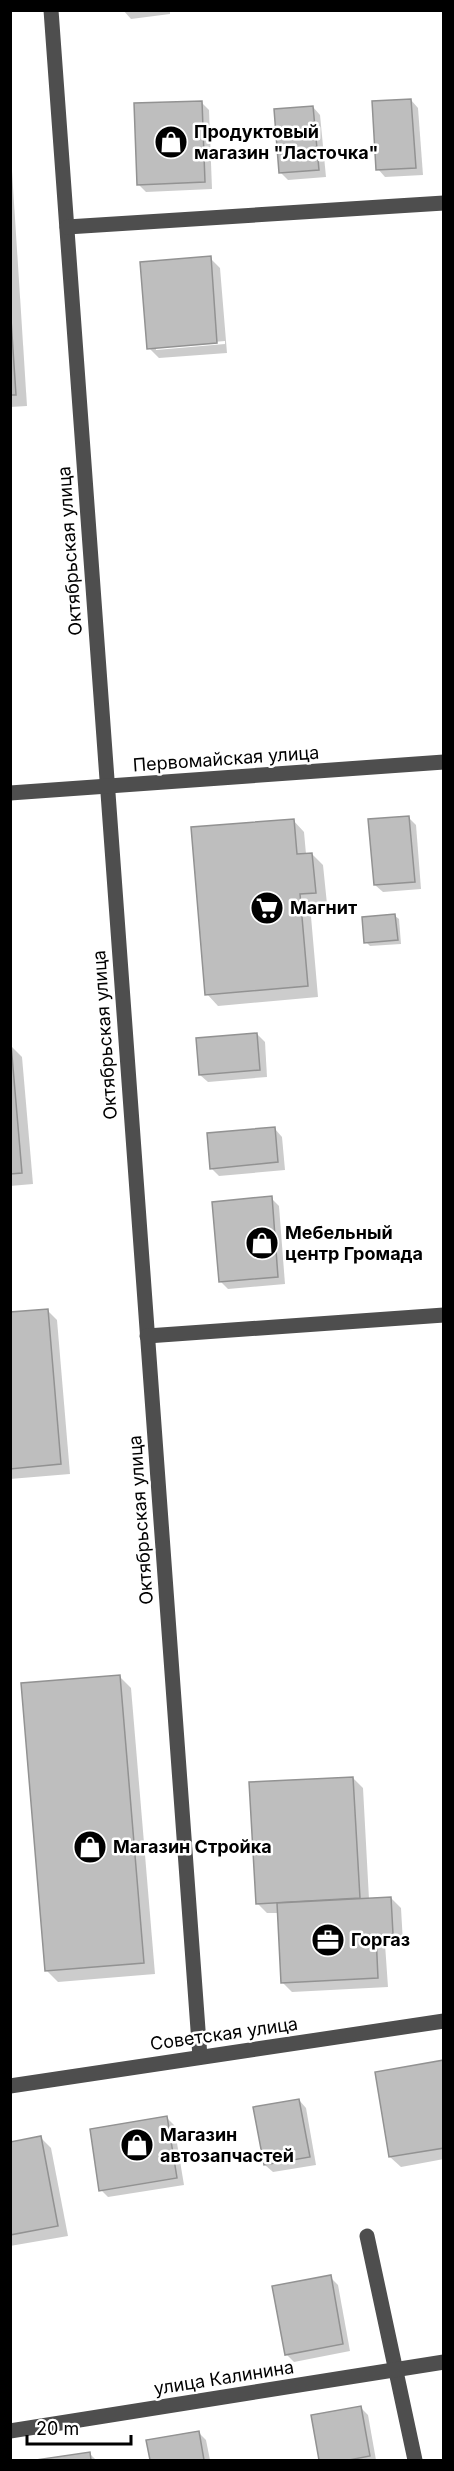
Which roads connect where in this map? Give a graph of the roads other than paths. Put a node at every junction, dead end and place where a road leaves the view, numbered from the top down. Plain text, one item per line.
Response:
1 (51, 10) edge
2 (444, 203) edge
3 (67, 227) junction
4 (444, 762) edge
5 (107, 787) junction
6 (10, 793) edge
7 (444, 1315) edge
8 (147, 1336) junction
9 (444, 2021) edge
10 (200, 2057) junction
11 (10, 2086) edge
12 (367, 2236) dead end
13 (444, 2362) edge
14 (395, 2371) junction
15 (10, 2431) edge
16 (415, 2460) edge

1 - 3 street, Октябрьская улица
2 - 3 street
3 - 5 street, Октябрьская улица
4 - 5 street, Первомайская улица
5 - 6 street, Первомайская улица
5 - 8 street, Октябрьская улица
7 - 8 street
8 - 10 street, Октябрьская улица
9 - 10 street, Советская улица
10 - 11 street, Советская улица
12 - 14 street
13 - 14 street, улица Калинина
14 - 15 street, улица Калинина
14 - 16 street

